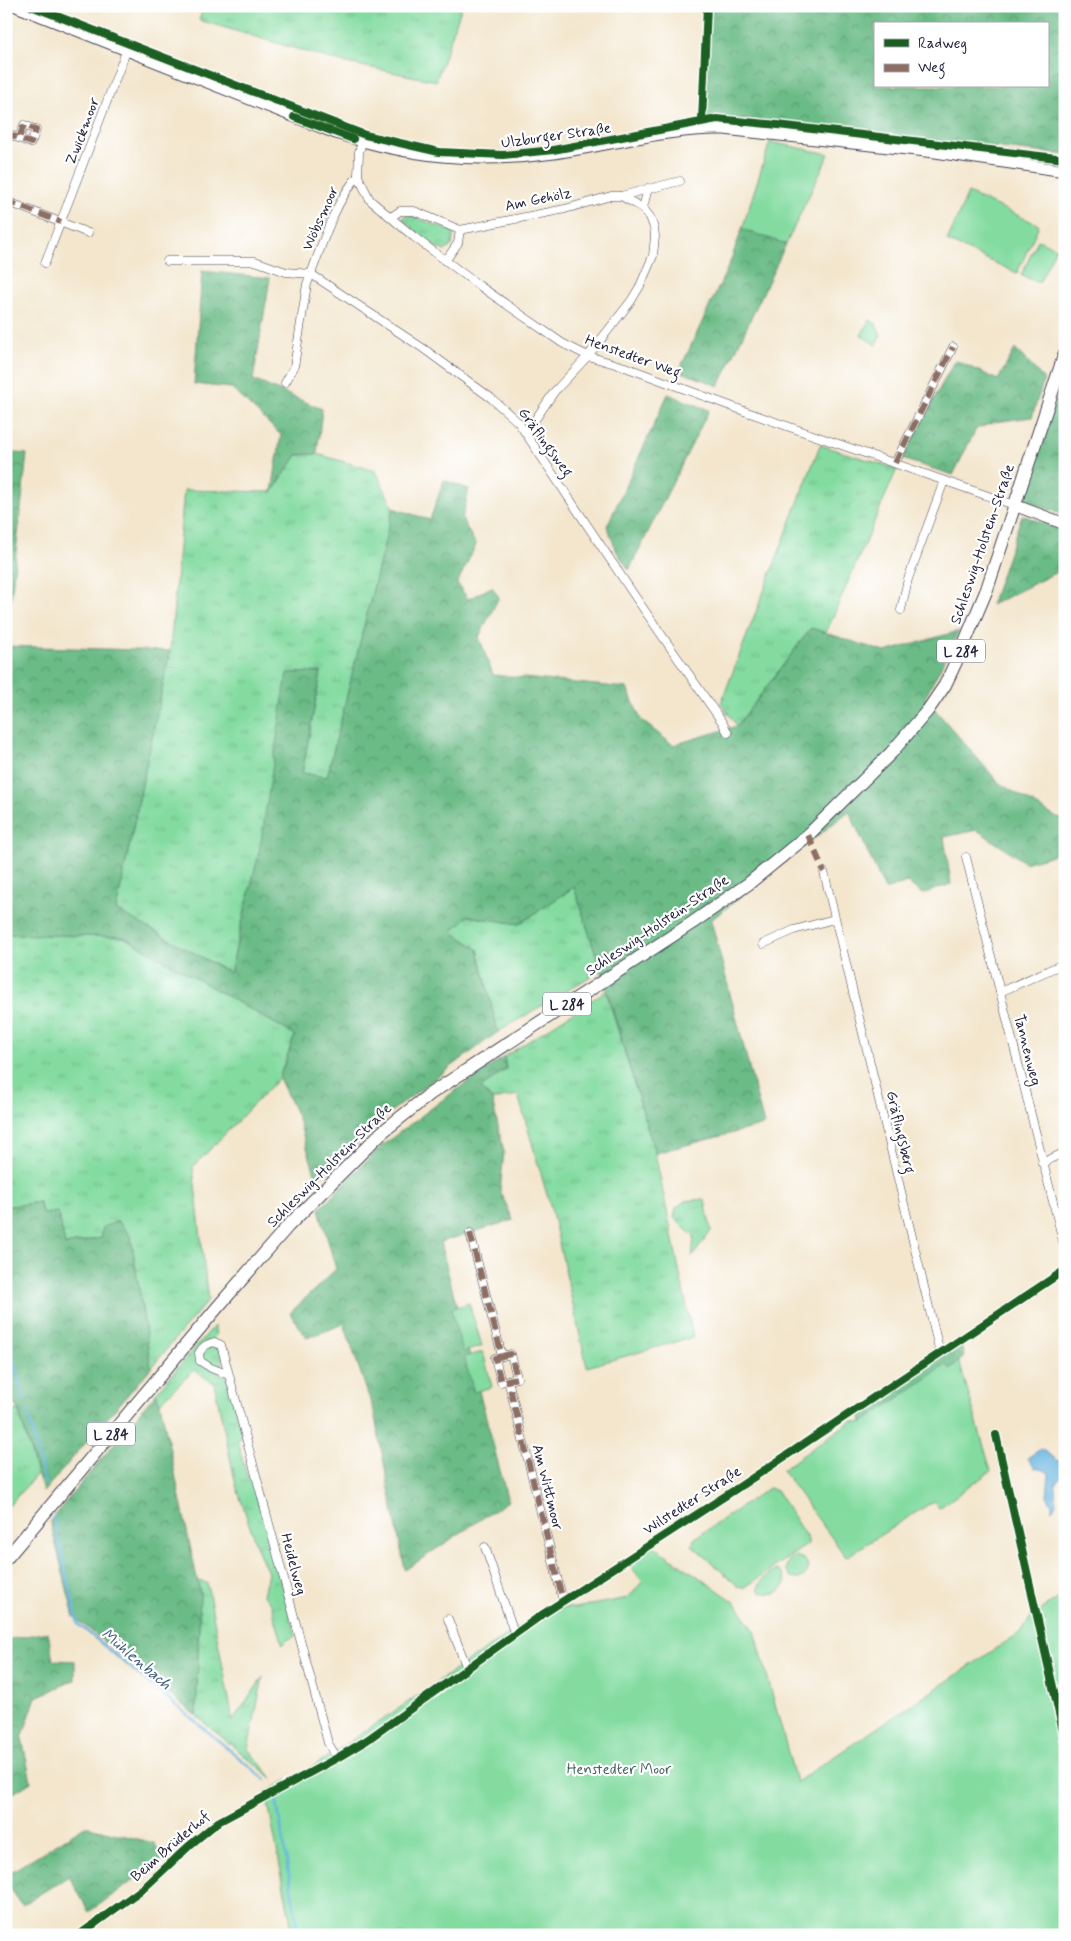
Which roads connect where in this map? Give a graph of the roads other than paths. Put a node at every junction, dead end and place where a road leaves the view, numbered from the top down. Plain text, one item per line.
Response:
1 (16, 6) edge
2 (708, 6) edge
3 (127, 49) junction
4 (702, 130) junction
5 (6, 133) edge
6 (19, 138) dead end
7 (362, 142) junction
8 (1038, 168) junction
9 (1065, 171) edge
10 (358, 176) junction
11 (1065, 180) edge
12 (680, 181) dead end
13 (648, 188) junction
14 (621, 196) junction
15 (6, 201) edge
16 (643, 208) junction
17 (391, 217) junction
18 (61, 222) junction
19 (460, 230) junction
20 (88, 233) dead end
21 (446, 260) junction
22 (167, 261) dead end
23 (45, 263) dead end
24 (311, 274) junction
25 (953, 347) dead end
26 (1065, 353) edge
27 (588, 356) junction
28 (285, 383) dead end
29 (526, 434) junction
30 (895, 463) junction
31 (944, 481) junction
32 (1014, 504) junction
33 (1065, 524) edge
34 (901, 610) dead end
35 (728, 732) dead end
36 (966, 857) dead end
37 (824, 872) dead end
38 (834, 919) junction
39 (764, 944) dead end
40 (1065, 963) edge
41 (1000, 992) junction
42 (1065, 1152) edge
43 (1042, 1163) junction
44 (470, 1233) dead end
45 (1065, 1249) edge
46 (1065, 1270) edge
47 (940, 1353) junction
48 (502, 1356) junction
49 (229, 1375) junction
50 (508, 1380) junction
51 (485, 1547) dead end
52 (6, 1559) edge
53 (563, 1601) junction
54 (448, 1619) dead end
55 (515, 1635) junction
56 (467, 1668) junction
57 (338, 1758) junction
58 (79, 1935) edge

1 - 3 main road, Ulzburger Straße
2 - 4 street
3 - 7 main road, Ulzburger Straße
3 - 18 street, Zwickmoor
4 - 7 main road, Ulzburger Straße
4 - 8 main road, Ulzburger Straße
5 - 6 street
7 - 10 street, Henstedter Weg
8 - 9 main road, Ulzburger Straße
8 - 11 main road
10 - 17 street, Henstedter Weg
10 - 24 street, Wöbsmoor
12 - 13 street, Am Gehölz
13 - 14 street, Am Gehölz
13 - 16 street
14 - 16 street
14 - 19 street, Am Gehölz
15 - 18 street
16 - 27 street
17 - 19 street
17 - 21 street, Henstedter Weg
18 - 20 street
18 - 23 street, Zwickmoor
19 - 21 street
21 - 27 street, Henstedter Weg
22 - 24 street
24 - 28 street
24 - 29 street, Gräflingsweg
25 - 30 street
26 - 32 main road, Schleswig-Holstein-Straße / L 284
27 - 29 street
27 - 30 street, Henstedter Weg
29 - 35 street, Gräflingsweg
30 - 31 street, Henstedter Weg
31 - 32 street, Henstedter Weg
31 - 34 street
32 - 33 main road
32 - 52 main road, Schleswig-Holstein-Straße / L 284
36 - 41 street, Tannenweg
37 - 38 street, Gräflingsberg
38 - 39 street
38 - 47 street, Gräflingsberg
40 - 41 street
41 - 43 street, Tannenweg
42 - 43 street
43 - 45 street, Tannenweg
44 - 48 street, Am Wittmoor
46 - 47 street, Wilstedter Straße
47 - 53 street, Wilstedter Straße
48 - 50 street, Am Wittmoor
48 - 50 street, Am Wittmoor
49 - 49 street, Heidelweg
49 - 57 street, Heidelweg
50 - 53 street, Am Wittmoor
51 - 55 street
53 - 55 street, Wilstedter Straße
54 - 56 street
55 - 56 street, Wilstedter Straße
56 - 57 street, Wilstedter Straße
57 - 58 street, Beim Brüderhof

